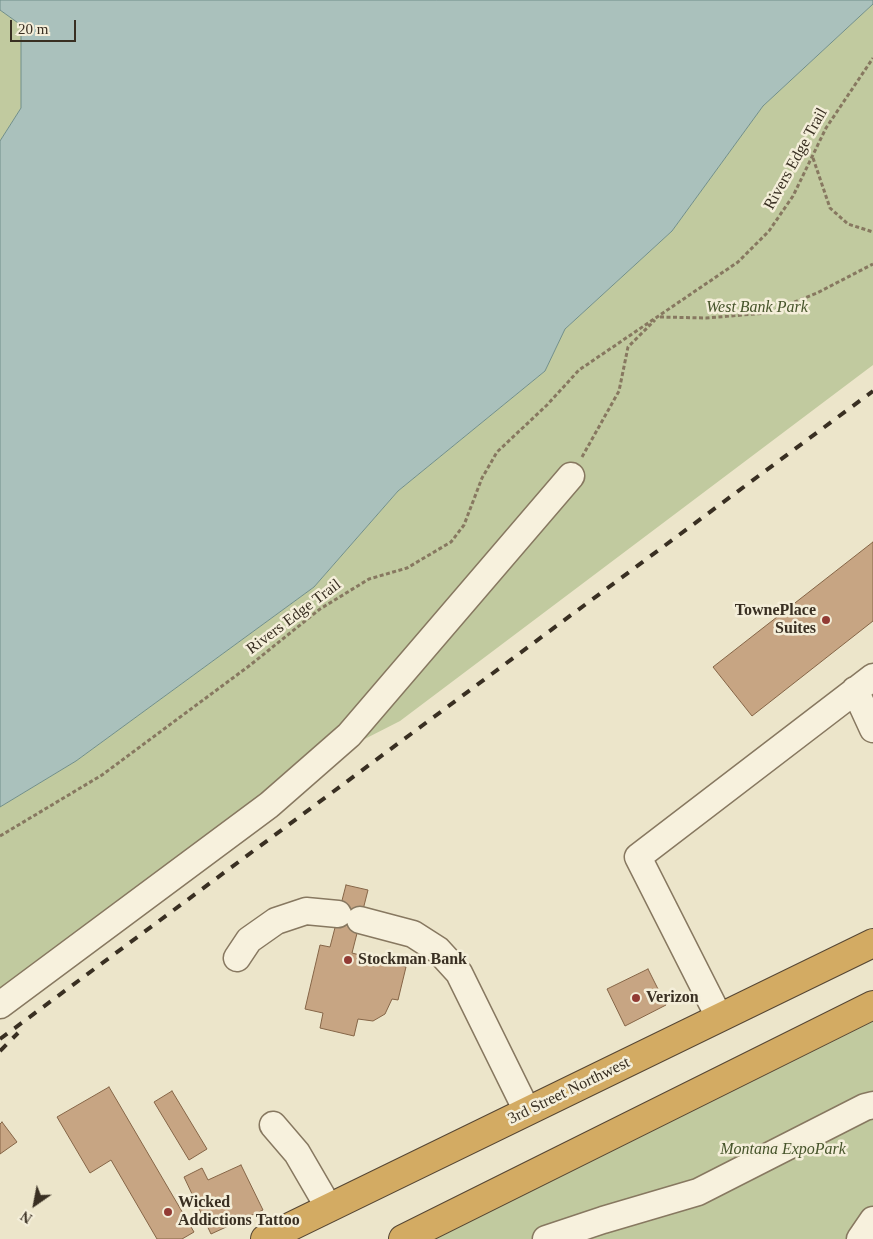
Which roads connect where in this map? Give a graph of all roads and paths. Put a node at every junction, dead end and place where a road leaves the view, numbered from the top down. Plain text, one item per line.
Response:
1 (873, 58) edge
2 (812, 157) junction
3 (873, 232) edge
4 (873, 264) edge
5 (659, 317) junction
6 (571, 476) joint
7 (864, 684) edge
8 (873, 729) edge
9 (0, 836) edge
10 (873, 943) edge
11 (237, 958) dead end
12 (0, 1005) edge
13 (873, 1005) edge
14 (719, 1017) junction
15 (873, 1105) edge
16 (527, 1111) junction
17 (273, 1125) dead end
18 (328, 1208) junction
19 (265, 1239) edge
20 (403, 1239) edge
21 (546, 1239) edge

1 - 2 path, Rivers Edge Trail
2 - 3 path
2 - 5 path, Rivers Edge Trail
4 - 5 path
5 - 6 path
5 - 9 path, Rivers Edge Trail
6 - 12 lane
7 - 8 lane
7 - 14 lane
10 - 14 highway, 3rd Street Northwest
11 - 16 lane
13 - 20 highway
14 - 16 highway, 3rd Street Northwest
15 - 21 lane
16 - 18 highway, 3rd Street Northwest
17 - 18 lane
18 - 19 highway, 3rd Street Northwest

